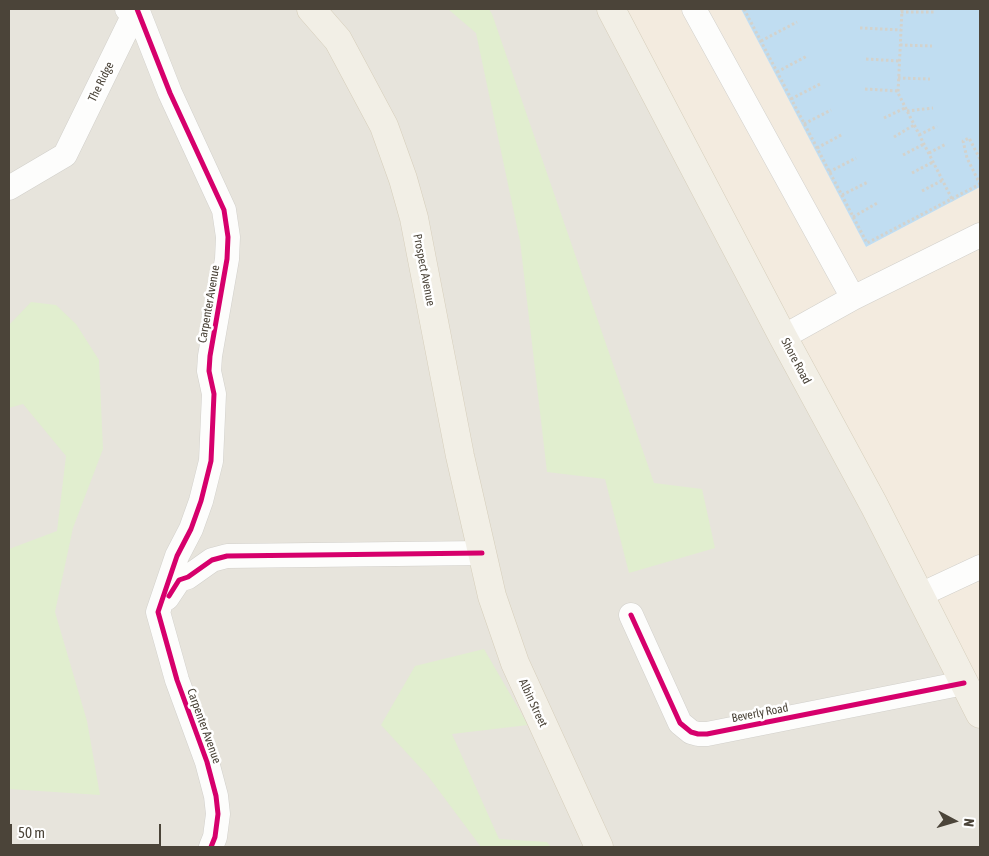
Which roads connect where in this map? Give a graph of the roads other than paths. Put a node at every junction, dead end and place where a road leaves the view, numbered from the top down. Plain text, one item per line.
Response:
1 (133, 9) edge
2 (311, 9) edge
3 (611, 9) edge
4 (694, 9) edge
5 (9, 188) edge
6 (980, 235) edge
7 (853, 298) junction
8 (784, 337) junction
9 (482, 553) junction
10 (980, 566) edge
11 (920, 595) junction
12 (158, 612) junction
13 (631, 615) dead end
14 (964, 684) junction
15 (980, 714) edge
16 (211, 847) edge
17 (599, 847) edge

1 - 5 street, The Ridge
1 - 12 street, Carpenter Avenue
2 - 9 main road, Prospect Avenue
3 - 8 main road, Shore Road
4 - 7 street
6 - 7 street
7 - 8 street
8 - 11 main road, Shore Road
9 - 12 street
9 - 17 main road, Albin Street
10 - 11 street
11 - 14 main road, Shore Road
12 - 16 street, Carpenter Avenue
13 - 14 street, Beverly Road
14 - 15 main road, Shore Road

